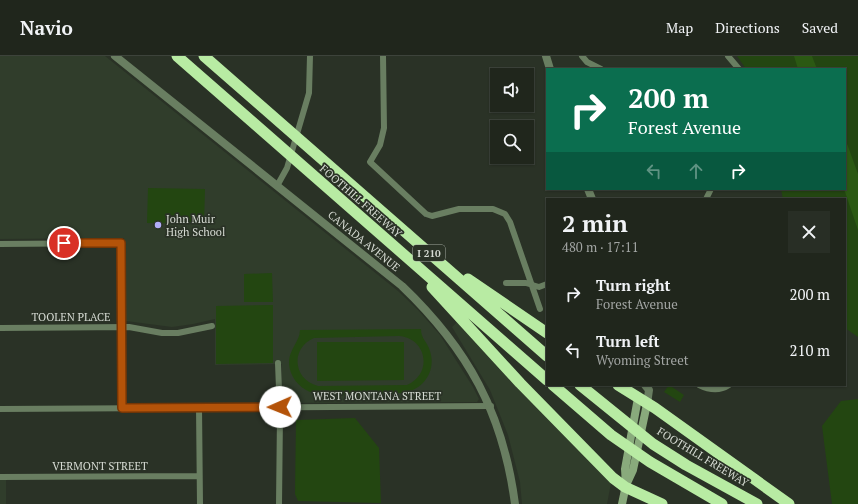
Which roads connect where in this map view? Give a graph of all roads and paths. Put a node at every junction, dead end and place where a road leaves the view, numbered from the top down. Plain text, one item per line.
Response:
1 (115, 56) edge
2 (167, 56) edge
3 (177, 56) edge
4 (204, 56) edge
5 (213, 56) edge
6 (310, 56) edge
7 (383, 56) edge
8 (546, 56) edge
9 (582, 56) edge
10 (728, 56) edge
11 (550, 68) edge
12 (599, 68) edge
13 (738, 68) edge
14 (202, 79) junction
15 (244, 91) junction
16 (277, 186) junction
17 (0, 244) edge
18 (422, 248) junction
19 (401, 252) junction
20 (506, 283) dead end
21 (546, 284) edge
22 (533, 285) junction
23 (540, 309) dead end
24 (212, 326) dead end
25 (122, 327) junction
26 (0, 328) edge
27 (546, 332) edge
28 (546, 355) edge
29 (278, 363) dead end
30 (546, 379) edge
31 (554, 386) edge
32 (581, 386) edge
33 (619, 386) edge
34 (643, 386) edge
35 (701, 386) edge
36 (726, 386) edge
37 (642, 403) junction
38 (491, 406) junction
39 (199, 407) junction
40 (280, 407) junction
41 (0, 408) edge
42 (122, 408) junction
43 (199, 476) junction
44 (0, 477) edge
45 (626, 486) junction
46 (200, 504) edge
47 (279, 504) edge
48 (515, 504) edge
49 (622, 504) edge
50 (662, 504) edge
51 (722, 504) edge
52 (757, 504) edge
53 (789, 504) edge

1 - 16 street, CANADA AVENUE
2 - 14 highway
3 - 14 highway, FOOTHILL FREEWAY / I 210
4 - 15 highway, FOOTHILL FREEWAY / I 210
5 - 15 highway
6 - 16 street
7 - 22 street
8 - 11 street
9 - 12 street
10 - 13 street
14 - 19 highway, FOOTHILL FREEWAY / I 210
15 - 18 highway, FOOTHILL FREEWAY / I 210
16 - 38 street, CANADA AVENUE
17 - 25 street
18 - 27 highway
18 - 28 highway, FOOTHILL FREEWAY / I 210
19 - 30 highway, FOOTHILL FREEWAY / I 210
19 - 45 highway
20 - 22 street
21 - 22 street
22 - 23 street
24 - 25 street, TOOLEN PLACE
25 - 26 street, TOOLEN PLACE
25 - 42 street
29 - 40 street
31 - 51 highway
32 - 52 highway, FOOTHILL FREEWAY
33 - 37 highway
34 - 37 street
35 - 36 street
37 - 45 main road
37 - 53 highway
38 - 40 street, WEST MONTANA STREET
38 - 48 street, CANADA AVENUE
39 - 40 street, WEST MONTANA STREET
39 - 42 street, WEST MONTANA STREET
39 - 43 street
40 - 47 street
41 - 42 street, WEST MONTANA STREET
43 - 44 street, VERMONT STREET
43 - 46 street
45 - 49 main road
45 - 50 highway

